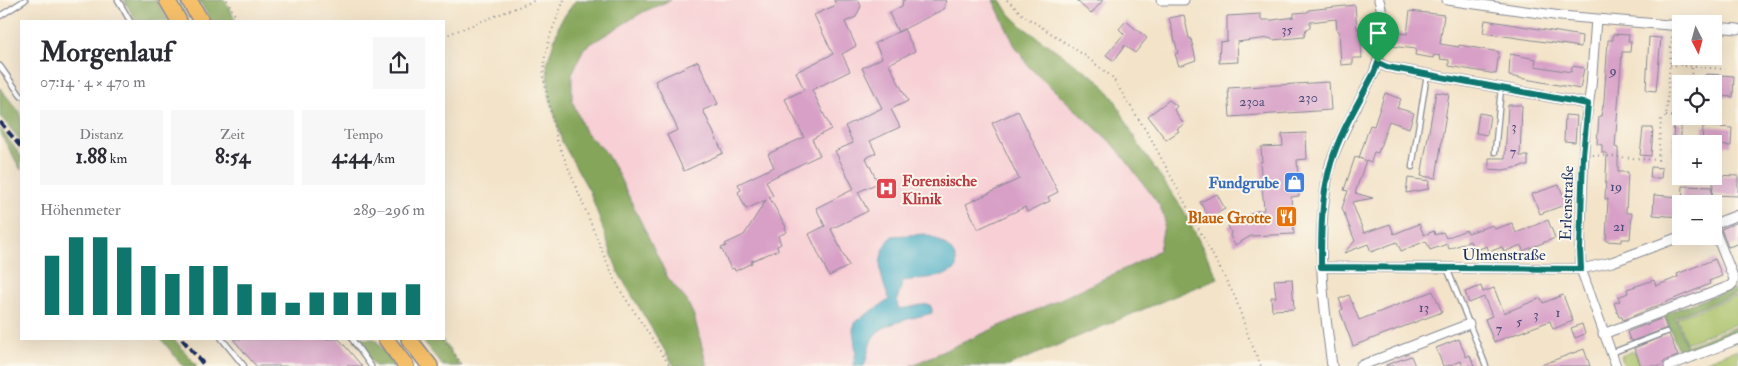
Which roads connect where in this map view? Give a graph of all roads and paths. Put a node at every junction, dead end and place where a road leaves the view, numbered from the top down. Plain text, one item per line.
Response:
1 (24, 0) edge
2 (118, 0) edge
3 (167, 0) edge
4 (189, 0) edge
5 (227, 0) edge
6 (536, 0) edge
7 (564, 0) edge
8 (1007, 0) edge
9 (1161, 0) edge
10 (1184, 0) edge
11 (1380, 0) edge
12 (1446, 0) edge
13 (0, 16) edge
14 (1596, 19) junction
15 (129, 20) edge
16 (178, 20) edge
17 (200, 20) edge
18 (237, 20) edge
19 (1672, 25) edge
20 (1722, 28) edge
21 (1738, 29) edge
22 (445, 36) edge
23 (1672, 54) edge
24 (1378, 63) junction
25 (1670, 65) junction
26 (0, 66) edge
27 (1692, 66) junction
28 (1725, 69) dead end
29 (1427, 74) junction
30 (1691, 75) edge
31 (1501, 88) junction
32 (20, 95) edge
33 (1588, 104) junction
34 (1666, 116) junction
35 (1672, 117) edge
36 (1496, 152) dead end
37 (1583, 155) junction
38 (1412, 167) dead end
39 (1738, 215) edge
40 (1722, 221) edge
41 (1672, 240) edge
42 (1720, 245) edge
43 (1321, 267) junction
44 (1447, 268) junction
45 (1581, 269) junction
46 (1469, 324) junction
47 (1666, 332) dead end
48 (1603, 334) junction
49 (1738, 339) edge
50 (223, 340) edge
51 (353, 340) edge
52 (387, 340) edge
53 (410, 340) edge
54 (444, 340) edge
55 (1611, 353) junction
56 (244, 366) edge
57 (371, 366) edge
58 (406, 366) edge
59 (430, 366) edge
60 (463, 366) edge
61 (670, 366) edge
62 (1261, 366) edge
63 (1332, 366) edge
64 (1360, 366) edge
65 (1486, 366) edge
66 (1616, 366) edge
67 (1669, 366) edge

1 - 13 lane
2 - 15 lane
3 - 16 main road
4 - 17 main road
5 - 18 path
6 - 22 path
7 - 61 path
8 - 62 path
9 - 10 street
11 - 24 street
12 - 14 street
14 - 19 street
14 - 33 street, Erlenstraße
20 - 21 street
23 - 25 path
24 - 29 street
24 - 43 street
25 - 27 path
25 - 34 path
26 - 32 lane
27 - 28 path
27 - 30 path
29 - 31 street
29 - 38 lane
31 - 33 street
31 - 36 lane
33 - 37 street, Erlenstraße
34 - 35 path
34 - 37 path
37 - 45 street, Erlenstraße
39 - 40 street
41 - 45 street, Ulmenstraße
42 - 48 street
43 - 44 street, Ulmenstraße
43 - 63 street
44 - 45 street, Ulmenstraße
44 - 46 lane
45 - 48 street, Erlenstraße
46 - 64 street
46 - 65 lane
47 - 55 lane
48 - 55 street, Erlenstraße
49 - 67 street
50 - 56 lane
51 - 57 lane
52 - 58 main road
53 - 59 main road
54 - 60 path
55 - 66 street, Erlenstraße

